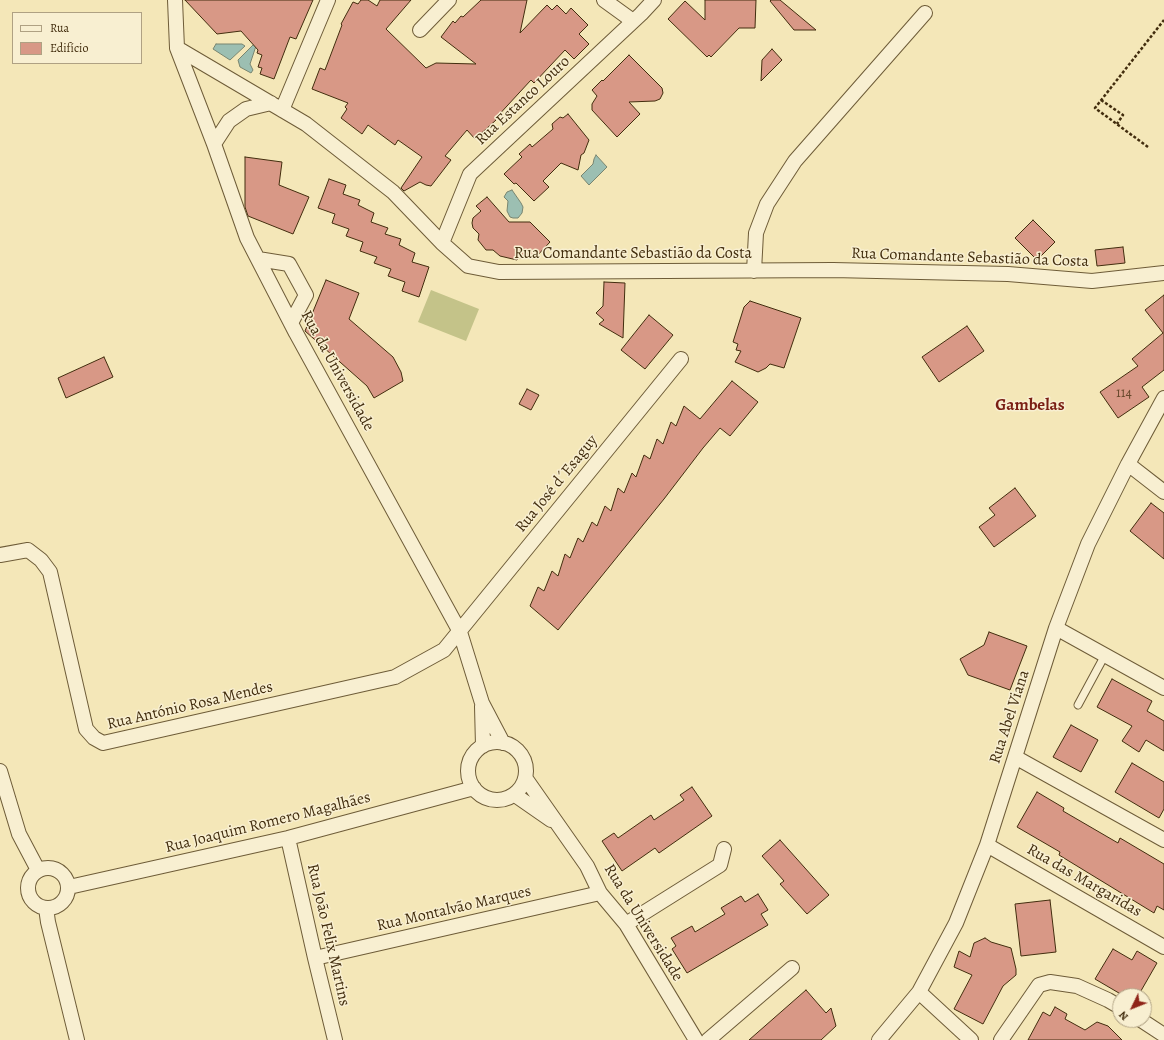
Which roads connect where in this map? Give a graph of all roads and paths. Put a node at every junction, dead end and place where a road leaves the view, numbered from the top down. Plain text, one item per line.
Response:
1 (175, 0) edge
2 (328, 0) edge
3 (449, 0) edge
4 (604, 0) edge
5 (654, 0) edge
6 (924, 13) dead end
7 (1164, 20) edge
8 (634, 21) junction
9 (420, 30) dead end
10 (177, 48) junction
11 (1101, 100) junction
12 (277, 106) junction
13 (1117, 124) junction
14 (214, 144) junction
15 (1148, 147) dead end
16 (442, 243) junction
17 (258, 259) junction
18 (754, 271) junction
19 (1164, 273) edge
20 (291, 323) junction
21 (681, 359) dead end
22 (1164, 398) edge
23 (1128, 464) junction
24 (1164, 492) edge
25 (0, 555) edge
26 (1056, 628) junction
27 (460, 632) junction
28 (1104, 655) junction
29 (1164, 688) edge
30 (482, 703) junction
31 (1078, 705) dead end
32 (503, 743) junction
33 (483, 746) junction
34 (1015, 757) junction
35 (0, 771) edge
36 (526, 779) junction
37 (474, 788) junction
38 (515, 794) junction
39 (559, 825) junction
40 (288, 838) junction
41 (1164, 840) edge
42 (986, 845) junction
43 (724, 848) dead end
44 (38, 870) junction
45 (69, 887) junction
46 (600, 893) junction
47 (46, 908) junction
48 (626, 924) junction
49 (1164, 947) edge
50 (315, 958) junction
51 (792, 968) dead end
52 (919, 992) junction
53 (1112, 1002) edge
54 (1152, 1027) edge
55 (1164, 1034) edge
56 (77, 1040) edge
57 (335, 1040) edge
58 (696, 1040) edge
59 (708, 1040) edge
60 (879, 1040) edge
61 (971, 1040) edge
62 (1001, 1040) edge

1 - 10 street, Rua da Universidade
2 - 12 street
3 - 9 street
4 - 8 street
5 - 8 street, Rua Estanco Louro
6 - 18 street
7 - 11 path
8 - 16 street, Rua Estanco Louro
10 - 12 street, Rua Comandante Sebastião da Costa
10 - 14 street, Rua da Universidade
11 - 13 path
11 - 13 path
12 - 14 street
12 - 16 street, Rua Comandante Sebastião da Costa
13 - 15 path
14 - 17 street, Rua da Universidade
16 - 18 street, Rua Comandante Sebastião da Costa
17 - 20 street, Rua da Universidade
17 - 20 street
18 - 19 street, Rua Comandante Sebastião da Costa
20 - 27 street, Rua da Universidade
21 - 27 street, Rua José d´Esaguy
22 - 23 street, Rua Abel Viana
23 - 24 street
23 - 26 street, Rua Abel Viana
25 - 27 street, Rua António Rosa Mendes
26 - 28 street
26 - 34 street, Rua Abel Viana
27 - 30 street, Rua da Universidade
28 - 29 street
28 - 31 lane
30 - 32 street, Rua da Universidade
30 - 33 street, Rua da Universidade
32 - 33 street
32 - 36 street, Rua da Universidade
33 - 37 street
34 - 41 street
34 - 42 street, Rua Abel Viana
35 - 44 street
36 - 38 street
36 - 39 street, Rua da Universidade
37 - 38 street
37 - 40 street, Rua Joaquim Romero Magalhães
38 - 39 street, Rua da Universidade
39 - 46 street, Rua da Universidade
40 - 45 street, Rua Joaquim Romero Magalhães
40 - 50 street, Rua João Felix Martins
42 - 49 street, Rua das Margaridas
42 - 52 street, Rua Abel Viana
43 - 48 street
44 - 45 street
44 - 47 street
45 - 47 street
46 - 48 street, Rua da Universidade
46 - 50 street, Rua Montalvão Marques
47 - 56 street
48 - 58 street, Rua da Universidade
50 - 57 street, Rua João Felix Martins
51 - 59 street
52 - 60 street, Rua Abel Viana
52 - 61 street
53 - 62 street
54 - 55 street

